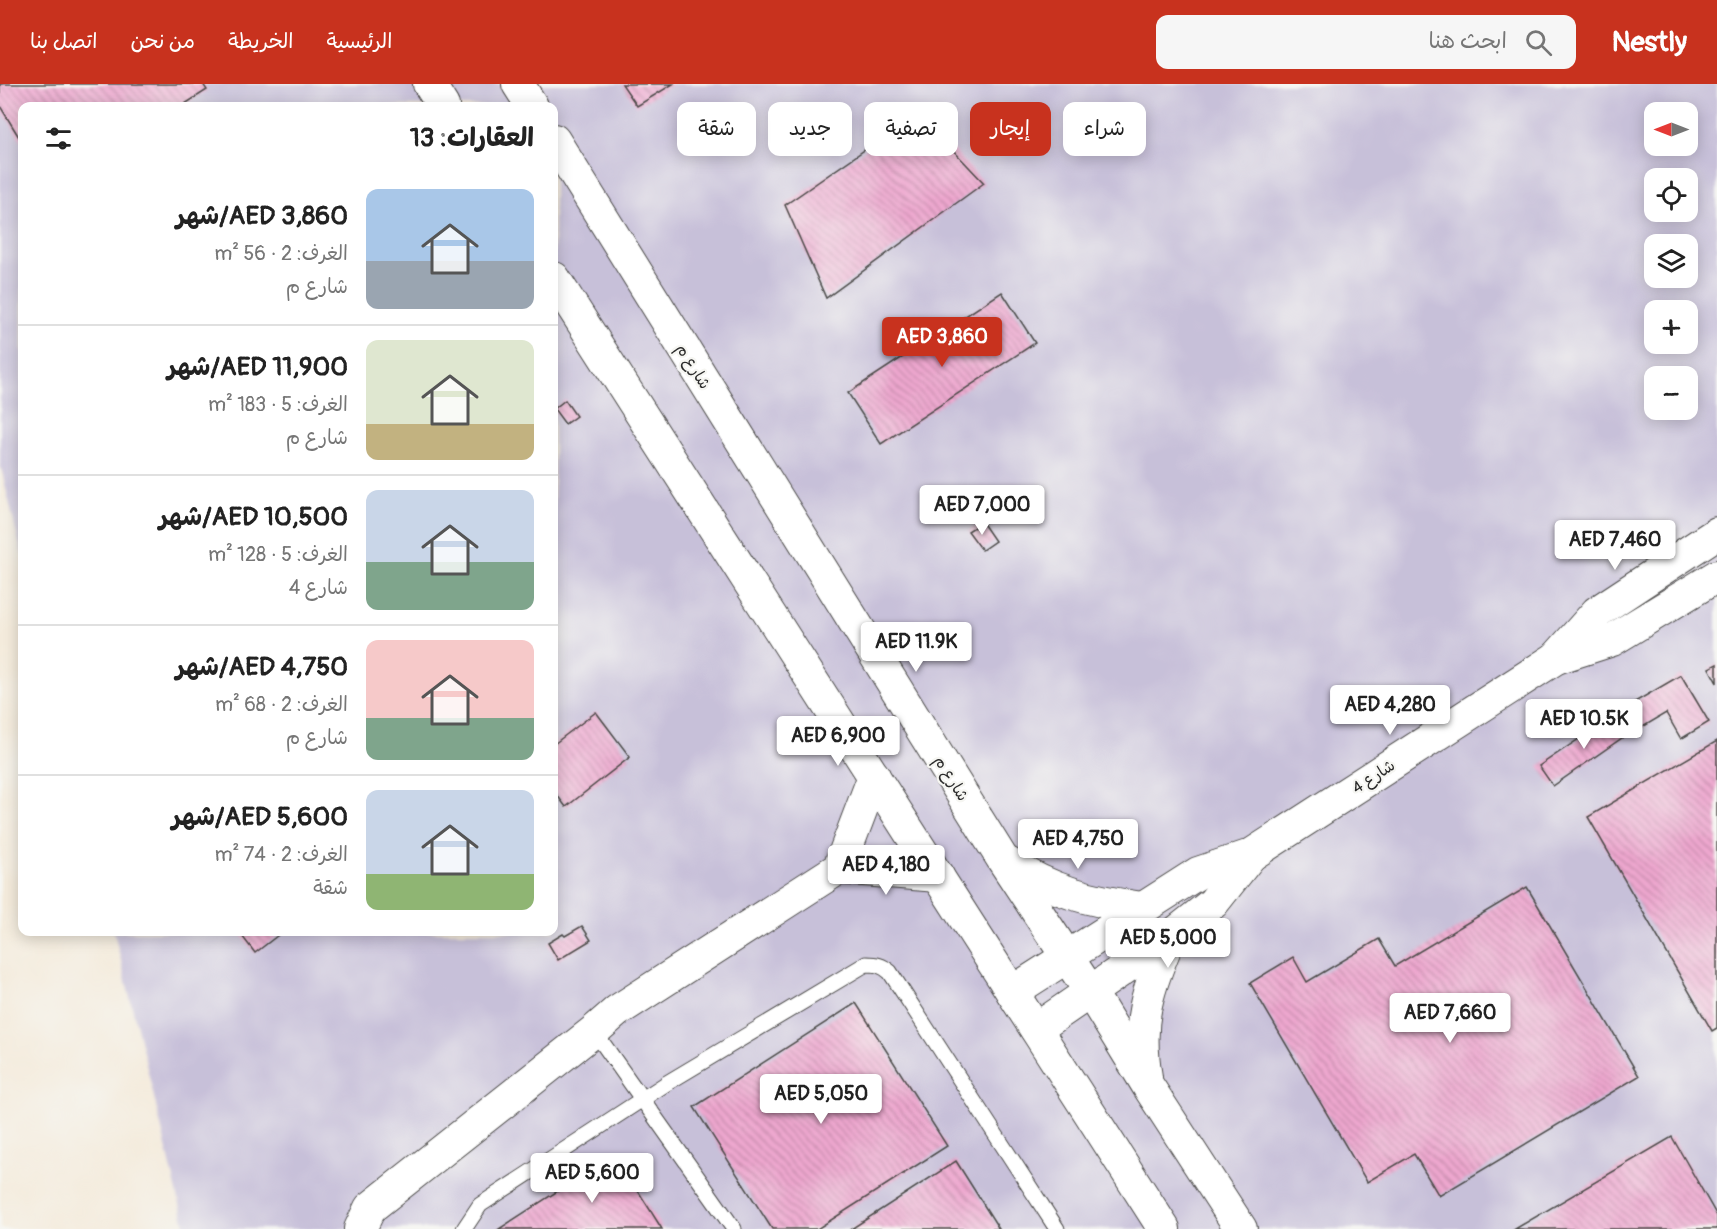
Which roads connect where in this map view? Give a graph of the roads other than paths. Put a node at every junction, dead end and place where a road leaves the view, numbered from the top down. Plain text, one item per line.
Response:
1 (429, 84) edge
2 (518, 84) edge
3 (440, 102) edge
4 (529, 102) edge
5 (558, 146) edge
6 (558, 284) edge
7 (1717, 533) edge
8 (1717, 576) edge
9 (1556, 658) junction
10 (874, 776) junction
11 (1251, 855) junction
12 (1003, 860) junction
13 (839, 868) junction
14 (938, 876) junction
15 (1142, 908) junction
16 (1170, 937) junction
17 (1067, 956) junction
18 (1012, 992) junction
19 (1091, 993) junction
20 (1036, 1029) junction
21 (594, 1031) junction
22 (1148, 1086) junction
23 (644, 1099) junction
24 (360, 1229) edge
25 (464, 1229) edge
26 (734, 1229) edge
27 (1057, 1229) edge
28 (1164, 1229) edge
29 (1241, 1229) edge

1 - 3 street
2 - 4 street
5 - 12 street, شارع م
6 - 10 street
7 - 9 street, شارع 4
8 - 9 street, شارع 4
9 - 11 street, شارع 4
10 - 13 street
10 - 14 street
11 - 15 street, شارع 4
11 - 16 street, شارع 4
12 - 15 street
12 - 17 street, شارع م
13 - 14 street
13 - 21 street
14 - 18 street
15 - 17 street, شارع 4
16 - 19 street, شارع 4
16 - 22 street
17 - 18 street, شارع 4
17 - 19 street, شارع م
18 - 20 street
19 - 20 street, شارع 4
19 - 22 street, شارع م
20 - 28 street
21 - 23 lane
21 - 24 street
22 - 29 street, شارع م
23 - 25 lane
23 - 26 lane
23 - 27 lane

